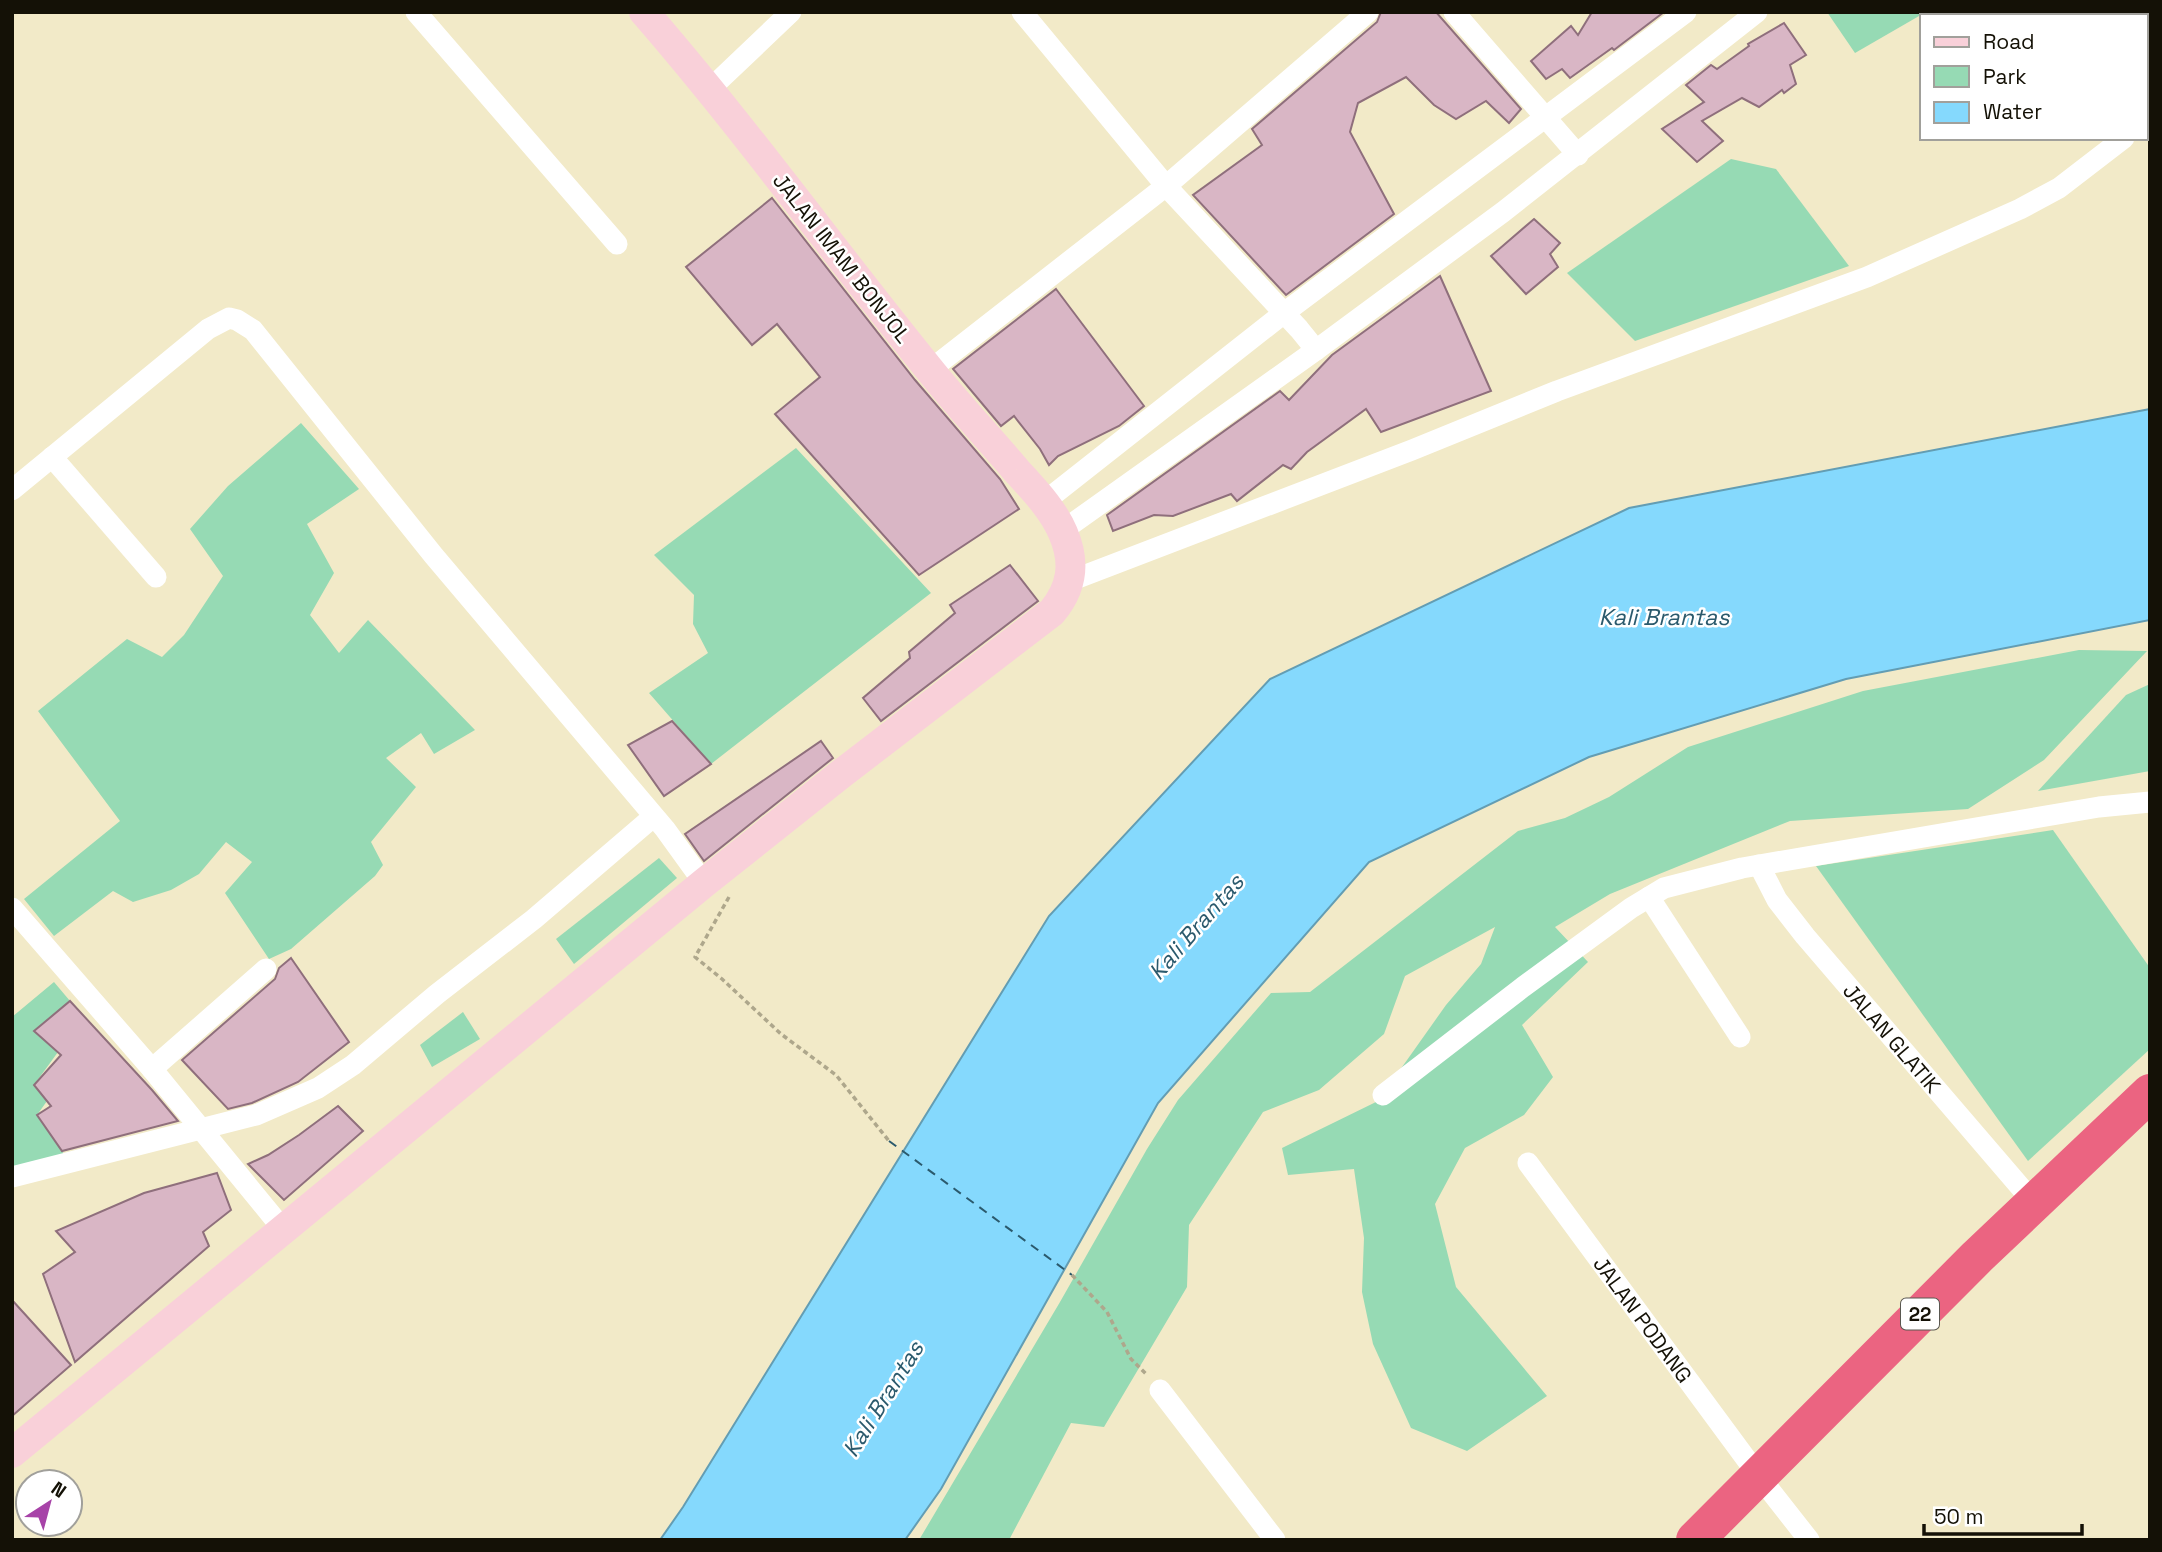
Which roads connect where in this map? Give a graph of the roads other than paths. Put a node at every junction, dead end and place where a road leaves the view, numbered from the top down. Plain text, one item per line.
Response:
1 (416, 12) edge
2 (644, 12) edge
3 (791, 12) edge
4 (1023, 12) edge
5 (1368, 12) edge
6 (1454, 12) edge
7 (1686, 12) edge
8 (1757, 12) edge
9 (710, 89) junction
10 (1546, 116) junction
11 (2121, 140) edge
12 (1578, 155) junction
13 (1166, 186) junction
14 (617, 244) dead end
15 (1292, 321) junction
16 (1316, 351) junction
17 (930, 370) junction
18 (52, 457) junction
19 (12, 490) edge
20 (1054, 517) junction
21 (156, 577) dead end
22 (1070, 581) junction
23 (2150, 802) edge
24 (659, 823) junction
25 (1759, 866) junction
26 (704, 883) junction
27 (1649, 897) junction
28 (12, 908) edge
29 (266, 969) dead end
30 (1741, 1037) dead end
31 (152, 1069) junction
32 (2150, 1093) edge
33 (1383, 1095) dead end
34 (202, 1130) junction
35 (1528, 1163) dead end
36 (12, 1177) edge
37 (2034, 1203) junction
38 (282, 1228) junction
39 (1160, 1390) road end
40 (12, 1453) edge
41 (1758, 1475) junction
42 (1275, 1540) edge
43 (1695, 1540) edge
44 (1809, 1540) edge

1 - 14 street
2 - 9 main road, JALAN IMAM BONJOL
3 - 9 street
4 - 13 street
5 - 13 street
6 - 10 street
7 - 10 street
8 - 12 street
9 - 17 main road, JALAN IMAM BONJOL
10 - 12 street
10 - 15 street
11 - 22 street
12 - 16 street
13 - 15 street
13 - 17 street
15 - 16 street
15 - 20 street
16 - 20 street
17 - 20 main road, JALAN IMAM BONJOL
18 - 19 street
18 - 21 street
18 - 24 street
20 - 22 main road
22 - 26 main road
23 - 25 street
24 - 26 street
24 - 34 street
25 - 27 street
25 - 37 street, JALAN GLATIK
26 - 38 main road
27 - 30 street
27 - 33 street
28 - 31 street
29 - 31 street
31 - 34 street
32 - 37 highway, 22
34 - 36 street
34 - 38 street
35 - 41 street, JALAN PODANG
37 - 41 highway, 22
38 - 40 main road
39 - 42 street
41 - 43 highway, 22
41 - 44 street, JALAN PODANG

